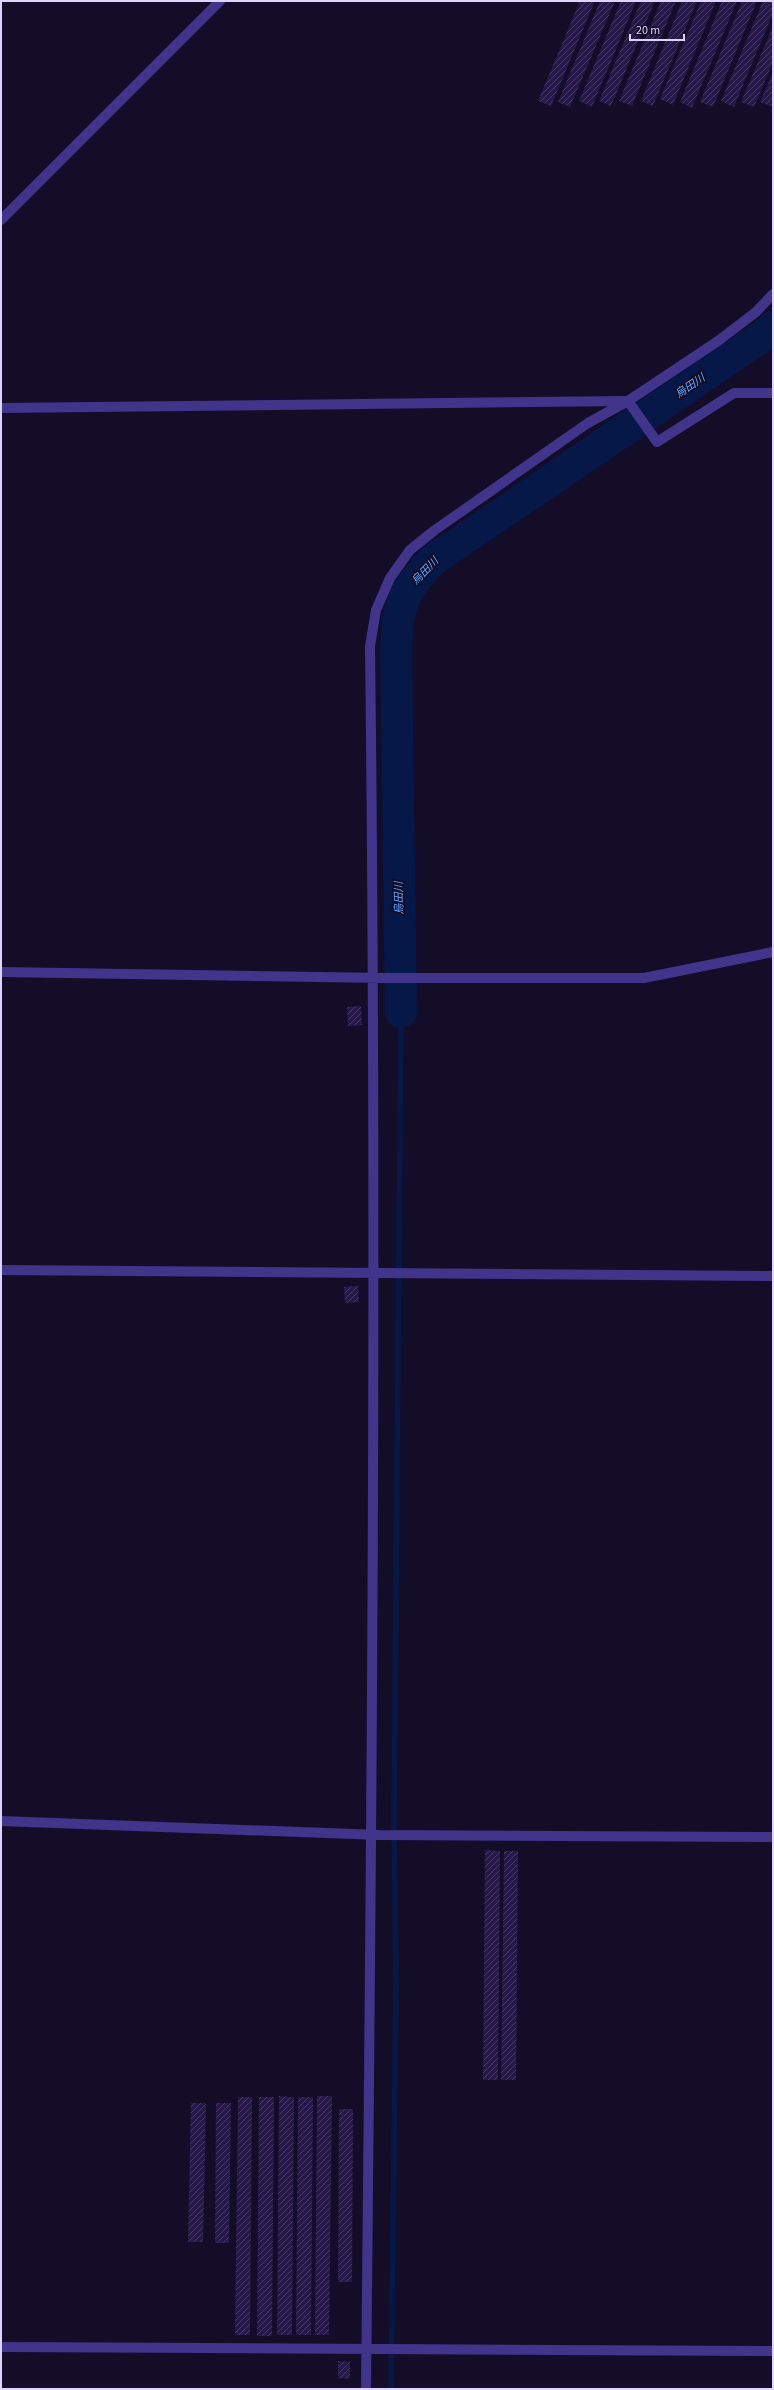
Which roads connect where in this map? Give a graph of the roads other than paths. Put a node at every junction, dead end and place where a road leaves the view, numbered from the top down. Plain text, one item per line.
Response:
1 (220, 1) edge
2 (1, 220) edge
3 (773, 294) edge
4 (773, 393) edge
5 (630, 404) junction
6 (1, 408) edge
7 (773, 952) edge
8 (1, 972) edge
9 (379, 977) junction
10 (1, 1270) edge
11 (378, 1274) junction
12 (773, 1276) edge
13 (1, 1821) edge
14 (376, 1835) junction
15 (773, 1837) edge
16 (1, 2347) edge
17 (366, 2350) junction
18 (773, 2351) edge
19 (366, 2389) edge

1 - 2 street
3 - 5 street
4 - 5 street
5 - 6 street
5 - 9 street
7 - 9 street
8 - 9 street
9 - 11 street
10 - 11 street
11 - 12 street
11 - 14 street
13 - 14 street
14 - 15 street
14 - 17 street
16 - 17 street
17 - 18 street
17 - 19 street

